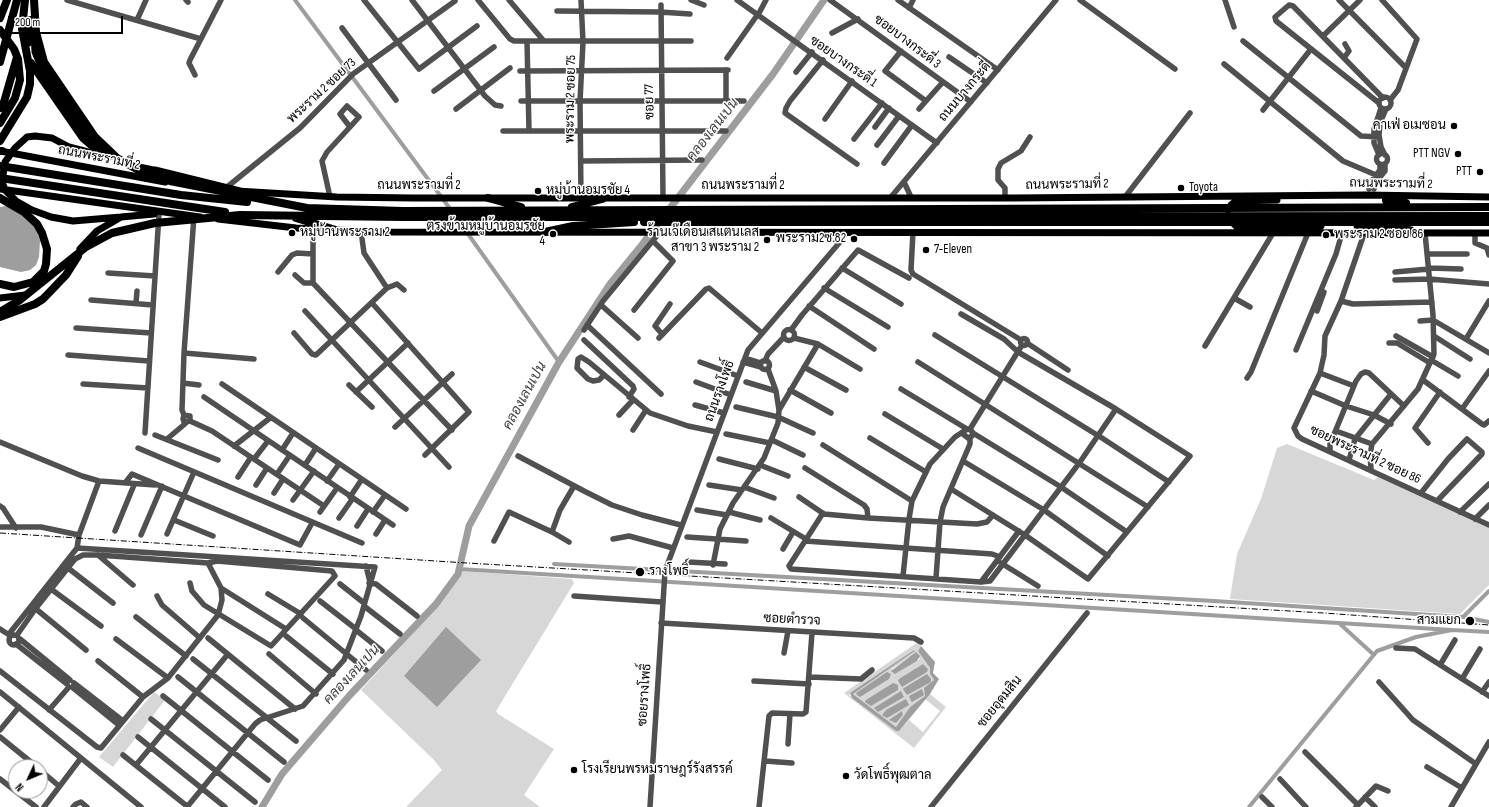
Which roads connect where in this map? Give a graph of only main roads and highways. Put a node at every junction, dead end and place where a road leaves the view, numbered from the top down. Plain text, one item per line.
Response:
1 (7, 0) edge
2 (17, 0) edge
3 (25, 0) edge
4 (35, 0) edge
5 (0, 18) edge
6 (0, 30) edge
7 (25, 49) junction
8 (2, 50) edge
9 (0, 62) edge
10 (0, 108) edge
11 (0, 123) edge
12 (0, 141) edge
13 (1, 157) edge
14 (124, 163) junction
15 (158, 171) junction
16 (0, 178) edge
17 (0, 189) edge
18 (243, 192) junction
19 (1430, 196) junction
20 (1489, 197) edge
21 (0, 198) edge
22 (488, 198) junction
23 (602, 199) junction
24 (1386, 200) junction
25 (521, 207) junction
26 (572, 207) junction
27 (1429, 207) junction
28 (1489, 207) edge
29 (1233, 211) junction
30 (184, 215) junction
31 (1489, 216) edge
32 (120, 217) junction
33 (296, 218) junction
34 (634, 222) junction
35 (1430, 222) junction
36 (1489, 222) edge
37 (1385, 226) junction
38 (336, 230) junction
39 (545, 232) junction
40 (1429, 233) junction
41 (1489, 233) edge
42 (86, 243) junction
43 (0, 284) edge
44 (0, 298) edge
45 (0, 312) edge
46 (0, 317) edge

1 - 5 highway
2 - 8 highway
3 - 7 highway
4 - 7 highway
4 - 15 main road
4 - 29 highway
6 - 11 highway
7 - 10 highway
7 - 12 highway
7 - 14 highway
8 - 9 highway
13 - 14 main road
13 - 18 main road, ถนนพระรามที่ 2
13 - 25 highway, ถนนพระรามที่ 2
13 - 32 main road
14 - 15 main road
15 - 18 main road
16 - 33 highway
17 - 30 main road
18 - 22 main road, ถนนพระรามที่ 2
19 - 20 main road, ถนนพระรามที่ 2
19 - 23 main road, ถนนพระรามที่ 2
19 - 24 main road
21 - 43 highway
22 - 23 main road, ถนนพระรามที่ 2
22 - 25 highway
23 - 26 highway
24 - 27 highway
24 - 37 main road
25 - 26 highway, ถนนพระรามที่ 2
26 - 27 highway, ถนนพระรามที่ 2
27 - 28 highway, ถนนพระรามที่ 2
28 - 29 highway
29 - 31 highway
29 - 45 highway
30 - 32 main road
30 - 38 main road
32 - 42 main road
33 - 34 highway
33 - 38 highway
34 - 35 highway
34 - 39 highway
35 - 36 highway
35 - 37 highway
37 - 40 main road
38 - 39 main road
39 - 40 main road
40 - 41 main road
42 - 44 main road
42 - 46 highway

